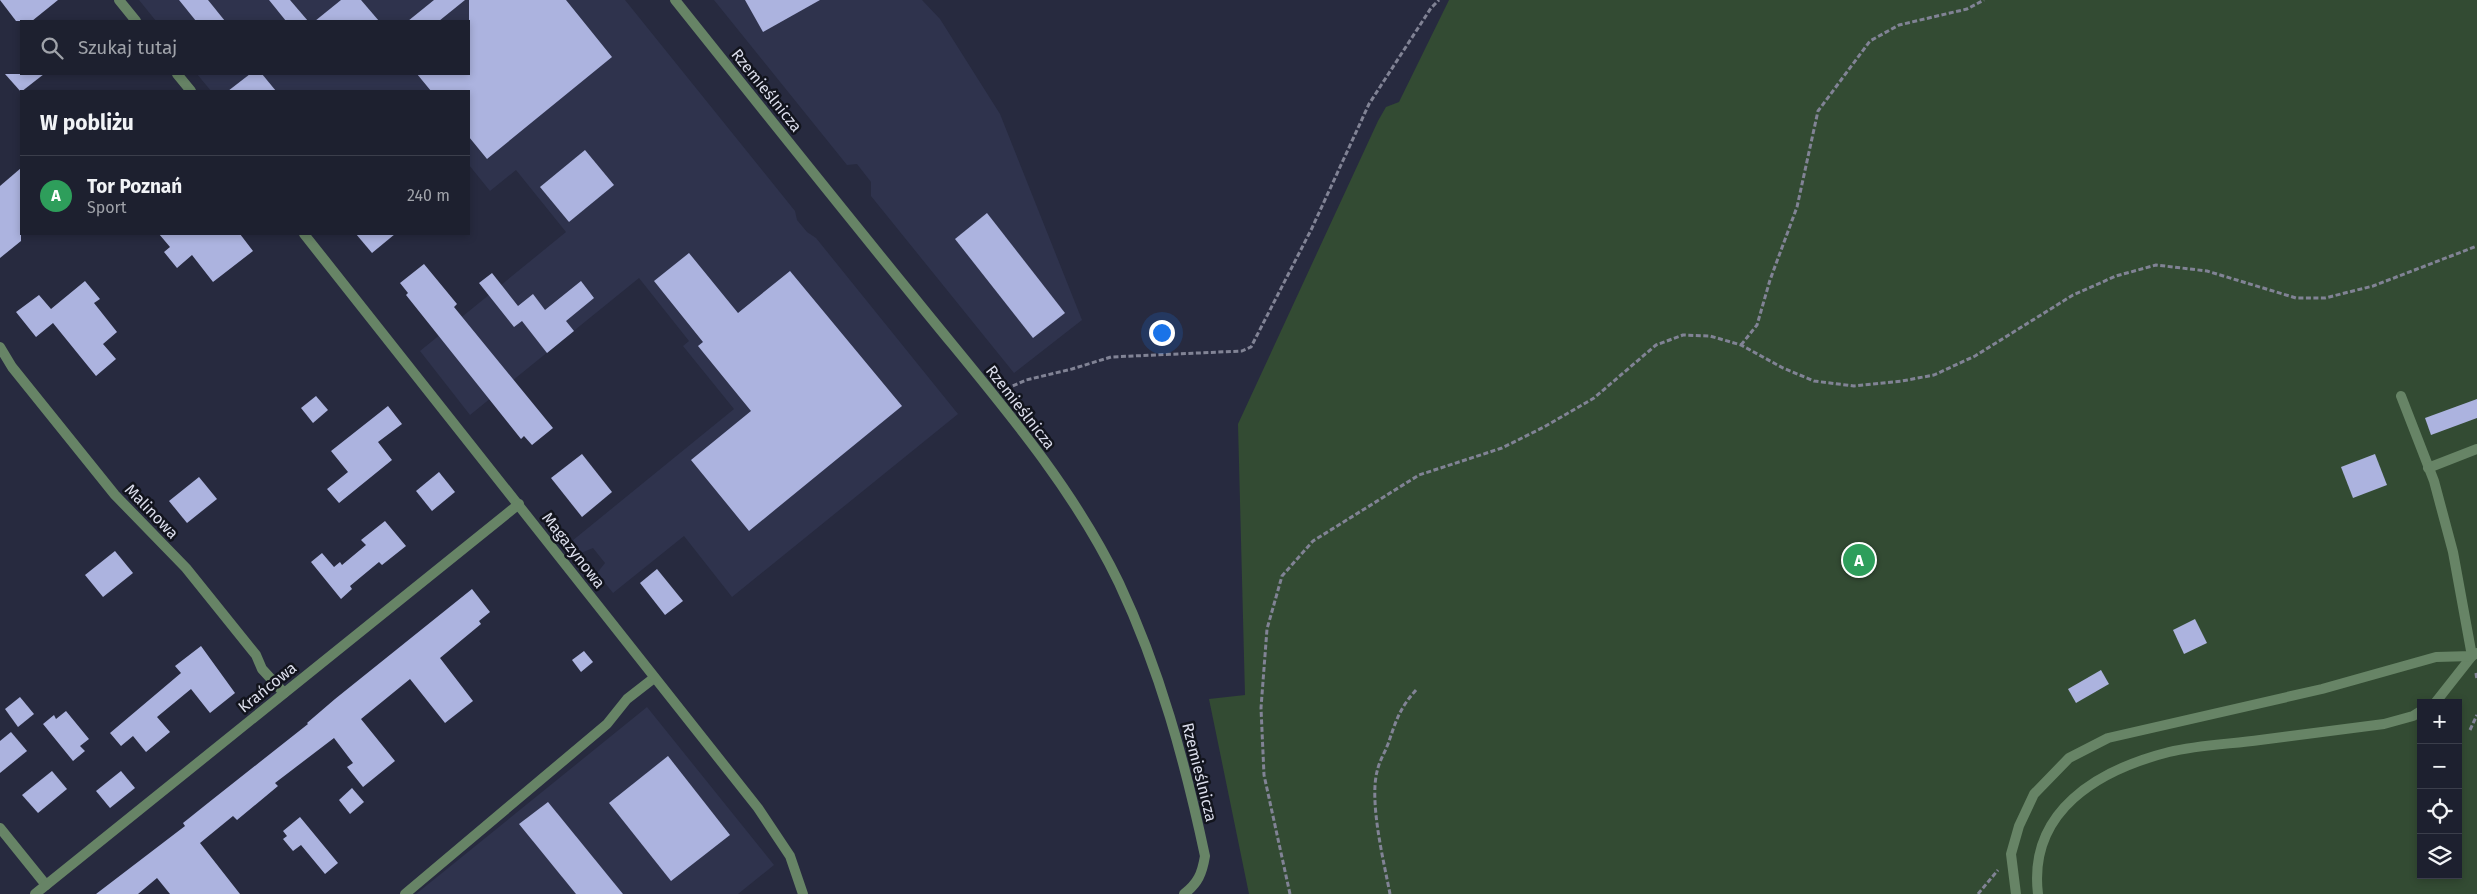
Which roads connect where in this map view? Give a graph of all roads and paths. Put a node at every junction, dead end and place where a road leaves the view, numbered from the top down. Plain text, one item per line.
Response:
1 (119, 0) edge
2 (675, 0) edge
3 (1439, 0) edge
4 (1984, 0) edge
5 (135, 20) edge
6 (178, 75) edge
7 (190, 90) edge
8 (305, 235) edge
9 (2477, 246) edge
10 (1741, 345) junction
11 (0, 347) edge
12 (2401, 396) dead end
13 (995, 397) junction
14 (2477, 449) edge
15 (2428, 468) junction
16 (519, 504) junction
17 (2475, 655) edge
18 (654, 678) junction
19 (1416, 690) dead end
20 (284, 693) junction
21 (2438, 699) edge
22 (2417, 714) edge
23 (2477, 715) edge
24 (2470, 730) dead end
25 (0, 828) edge
26 (2011, 854) junction
27 (46, 885) junction
28 (35, 894) edge
29 (405, 894) edge
30 (803, 894) edge
31 (1184, 894) edge
32 (1290, 894) edge
33 (1390, 894) edge
34 (1978, 894) edge
35 (2016, 894) edge
36 (2038, 894) edge

1 - 5 street
2 - 13 street, Rzemieślnicza
3 - 13 path
4 - 10 path
6 - 7 street
8 - 16 street, Magazynowa
9 - 10 path
10 - 32 path
11 - 20 street, Malinowa
12 - 15 street
13 - 31 street, Rzemieślnicza
14 - 15 street
15 - 17 street
16 - 18 street, Magazynowa
16 - 20 street, Krańcowa
17 - 21 street
17 - 26 street
18 - 29 street
18 - 30 street, Magazynowa
19 - 33 path
20 - 27 street, Krańcowa
22 - 36 street
23 - 24 path
25 - 27 street
26 - 34 path
26 - 35 street
27 - 28 street, Krańcowa

